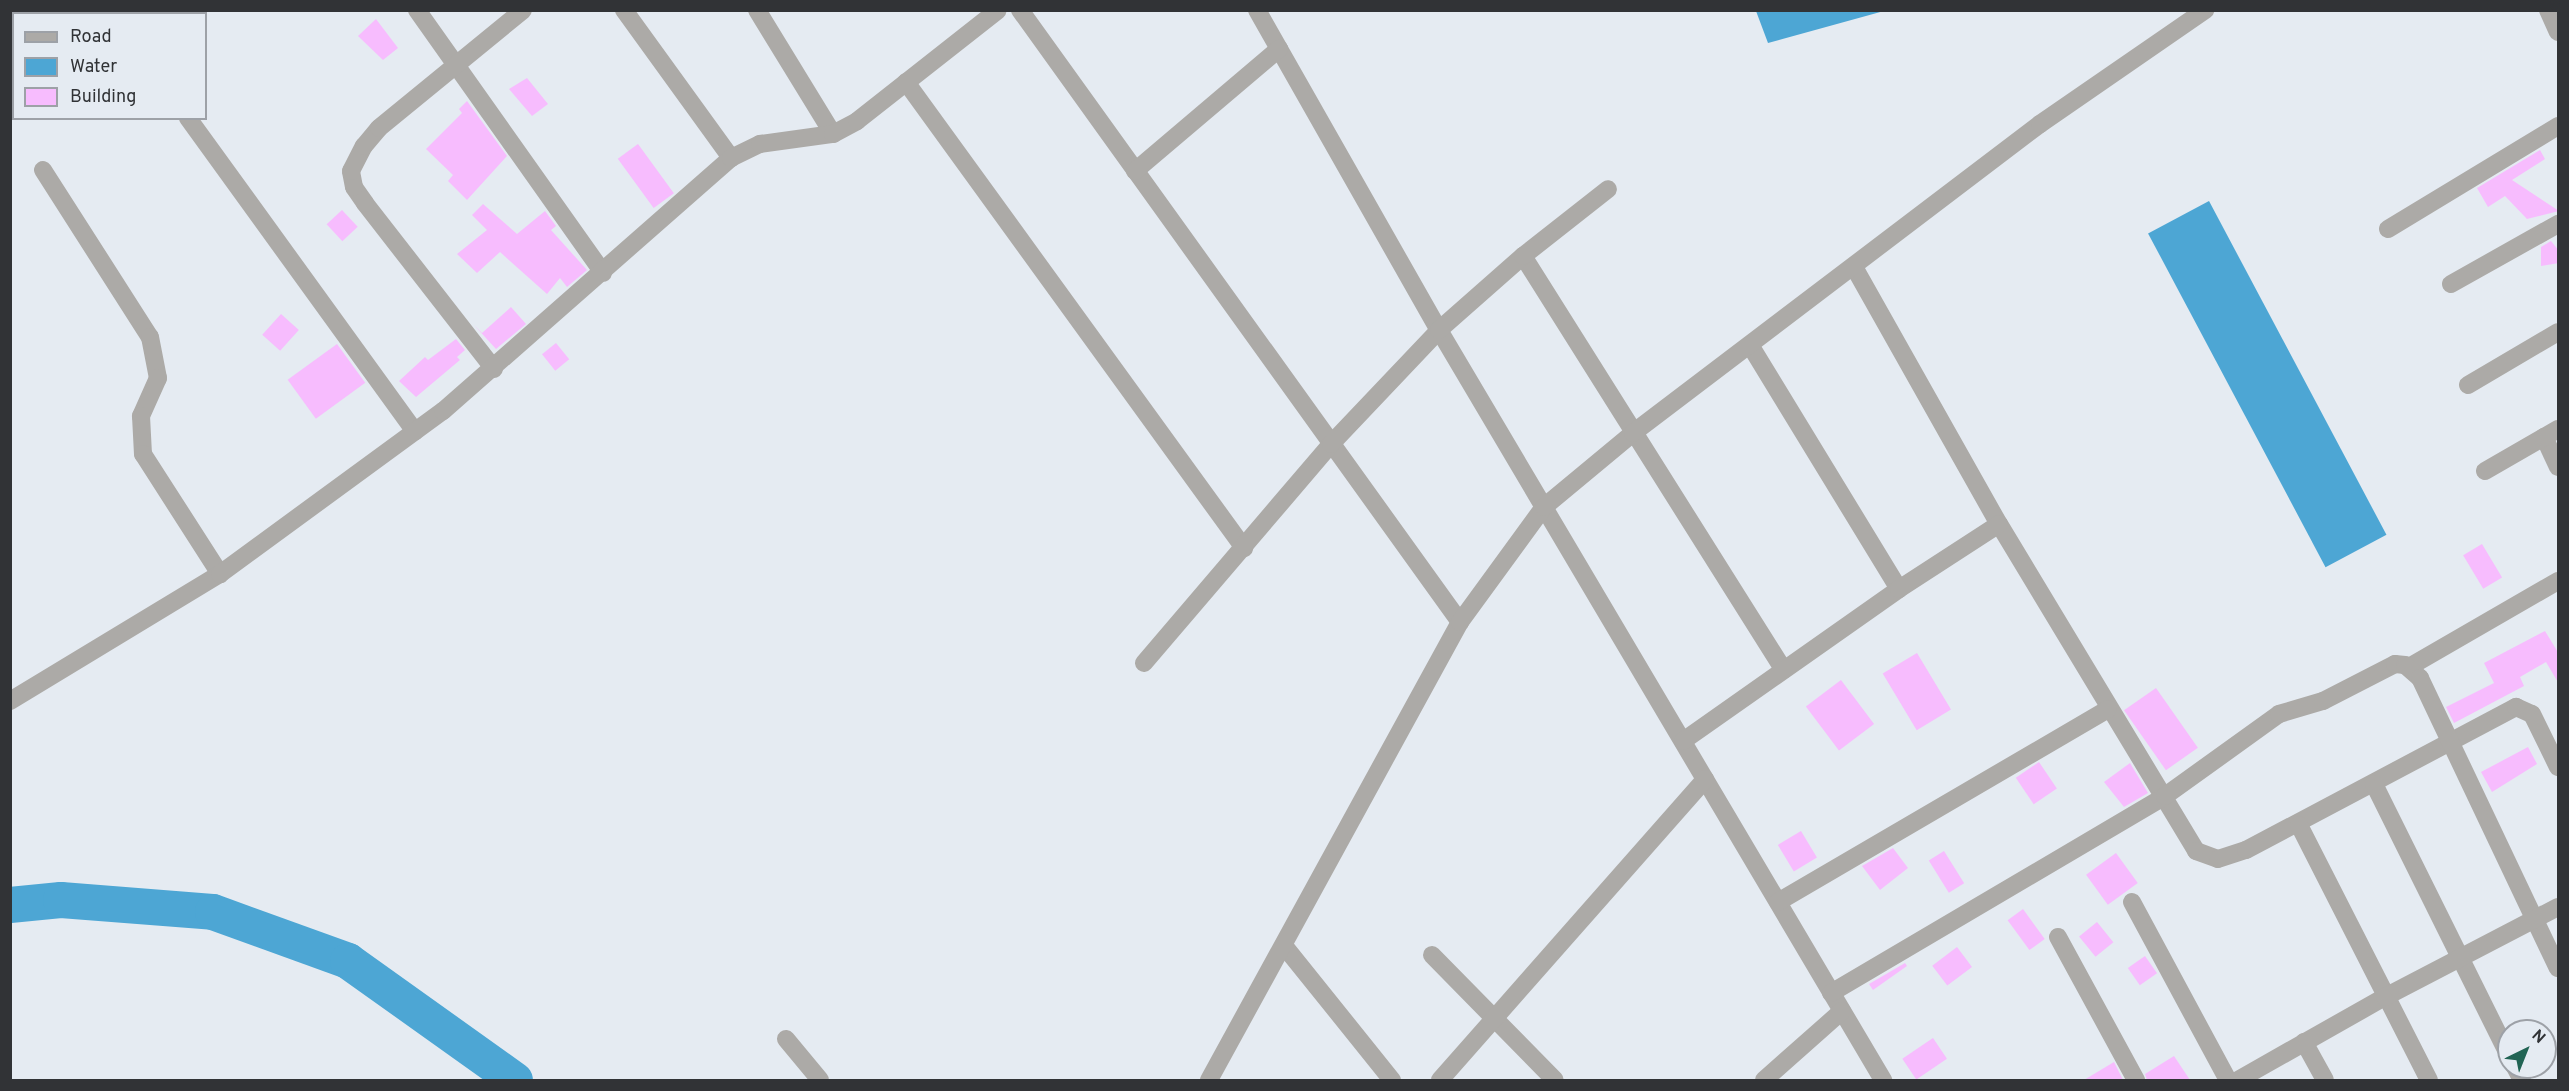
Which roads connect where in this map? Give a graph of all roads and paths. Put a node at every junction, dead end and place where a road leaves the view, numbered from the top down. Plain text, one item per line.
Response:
1 (417, 10) edge
2 (523, 10) edge
3 (624, 10) edge
4 (998, 10) edge
5 (1020, 10) edge
6 (1257, 10) edge
7 (2205, 10) edge
8 (2548, 10) edge
9 (759, 11) edge
10 (2559, 32) edge
11 (1279, 49) junction
12 (456, 63) junction
13 (906, 82) junction
14 (189, 120) edge
15 (2559, 126) edge
16 (833, 134) junction
17 (731, 158) junction
18 (43, 170) dead end
19 (1135, 171) junction
20 (1608, 189) dead end
21 (2559, 224) edge
22 (2388, 229) dead end
23 (1523, 256) junction
24 (1854, 267) junction
25 (603, 273) junction
26 (2451, 284) dead end
27 (1439, 330) junction
28 (2559, 332) edge
29 (1750, 345) junction
30 (494, 369) junction
31 (2468, 385) dead end
32 (415, 432) junction
33 (1633, 433) junction
34 (2551, 433) edge
35 (1331, 444) junction
36 (2559, 466) edge
37 (2485, 471) dead end
38 (1544, 507) junction
39 (1999, 524) junction
40 (1244, 548) junction
41 (220, 574) junction
42 (2559, 581) edge
43 (1899, 589) junction
44 (1460, 622) junction
45 (1144, 663) dead end
46 (2409, 667) junction
47 (1784, 670) junction
48 (10, 701) edge
49 (2108, 709) junction
50 (2451, 740) junction
51 (1683, 741) junction
52 (2559, 767) edge
53 (1705, 779) junction
54 (2374, 784) junction
55 (2165, 796) junction
56 (2299, 825) junction
57 (1778, 902) junction
58 (2132, 902) dead end
59 (2559, 907) edge
60 (2534, 919) junction
61 (2058, 937) dead end
62 (1285, 947) junction
63 (1432, 955) dead end
64 (2459, 958) junction
65 (2559, 968) edge
66 (1831, 993) junction
67 (2385, 997) junction
68 (1842, 1011) junction
69 (1495, 1019) junction
70 (2497, 1032) edge
71 (786, 1039) dead end
72 (2304, 1042) junction
73 (820, 1080) edge
74 (1209, 1080) edge
75 (1392, 1080) edge
76 (1440, 1080) edge
77 (1555, 1080) edge
78 (1764, 1080) edge
79 (1882, 1080) edge
80 (2136, 1080) edge
81 (2228, 1080) edge
82 (2238, 1080) edge
83 (2325, 1080) edge
84 (2430, 1080) edge

1 - 12 street
2 - 12 street
3 - 17 street
4 - 13 street
5 - 19 street
6 - 11 street
7 - 24 street
8 - 10 street
9 - 16 street
11 - 19 street
11 - 27 street
12 - 25 street
12 - 30 street
13 - 16 street
13 - 40 street
14 - 32 street
15 - 22 street
16 - 17 street
17 - 25 street
18 - 41 street
19 - 35 street
20 - 23 street
21 - 26 street
23 - 27 street
23 - 33 street
24 - 29 street
24 - 39 street
25 - 30 street
27 - 35 street
27 - 38 street
28 - 31 street
29 - 33 street
29 - 43 street
30 - 32 street
32 - 41 street
33 - 38 street
33 - 47 street
34 - 36 street
34 - 37 street
35 - 40 street
35 - 44 street
38 - 44 street
38 - 51 street
39 - 43 street
39 - 49 street
40 - 45 street
41 - 48 street
42 - 46 street
43 - 47 street
44 - 62 street
46 - 50 street
46 - 55 street
47 - 51 street
49 - 55 street
49 - 57 street
50 - 52 street
50 - 54 street
50 - 60 street
51 - 53 street
53 - 57 street
53 - 69 street
54 - 56 street
54 - 64 street
55 - 56 street
55 - 66 street
56 - 67 street
57 - 66 street
58 - 81 street
59 - 60 street
60 - 64 street
60 - 65 street
61 - 80 street
62 - 74 street
62 - 75 street
63 - 69 street
64 - 67 street
64 - 70 street
66 - 68 street
67 - 72 street
67 - 84 street
68 - 78 street
68 - 79 street
69 - 76 street
69 - 77 street
71 - 73 street
72 - 82 street
72 - 83 street

